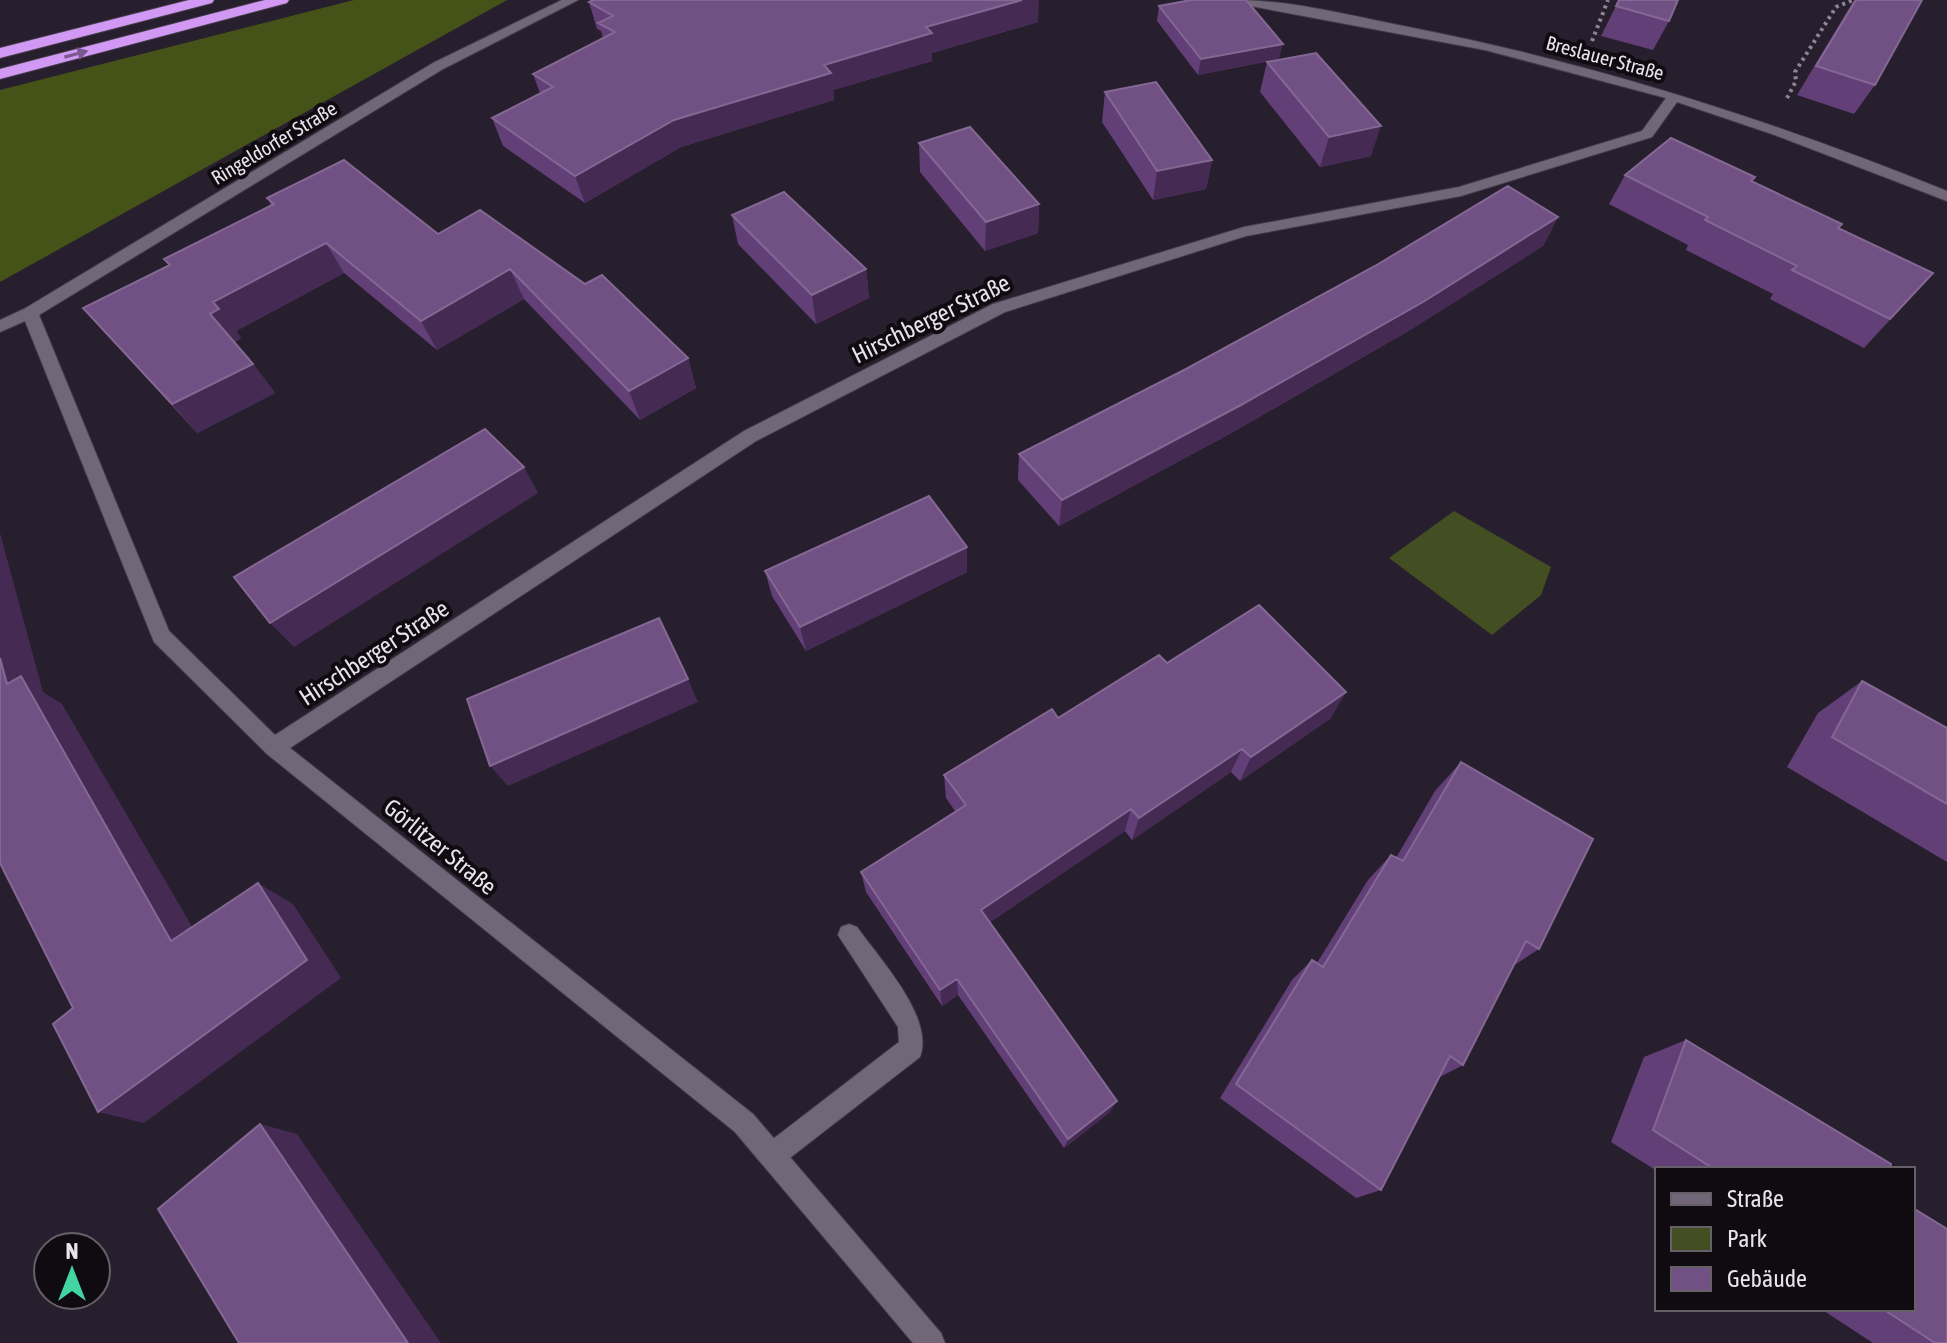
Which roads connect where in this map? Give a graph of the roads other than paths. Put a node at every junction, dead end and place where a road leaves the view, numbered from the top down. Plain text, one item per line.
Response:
1 (207, 0) edge
2 (282, 0) edge
3 (572, 0) edge
4 (1240, 0) edge
5 (0, 53) edge
6 (0, 74) edge
7 (1674, 97) junction
8 (1947, 196) edge
9 (30, 313) junction
10 (0, 326) edge
11 (274, 747) junction
12 (849, 935) dead end
13 (773, 1155) junction
14 (931, 1343) edge

1 - 5 highway
6 -> 2 highway
3 - 9 street, Ringeldorfer Straße
4 - 7 street, Breslauer Straße
7 - 8 street, Breslauer Straße
7 - 11 street, Hirschberger Straße
9 - 10 street, Ringeldorfer Straße
9 - 11 street, Görlitzer Straße
11 - 13 street, Görlitzer Straße
12 - 13 street
13 - 14 street, Görlitzer Straße

